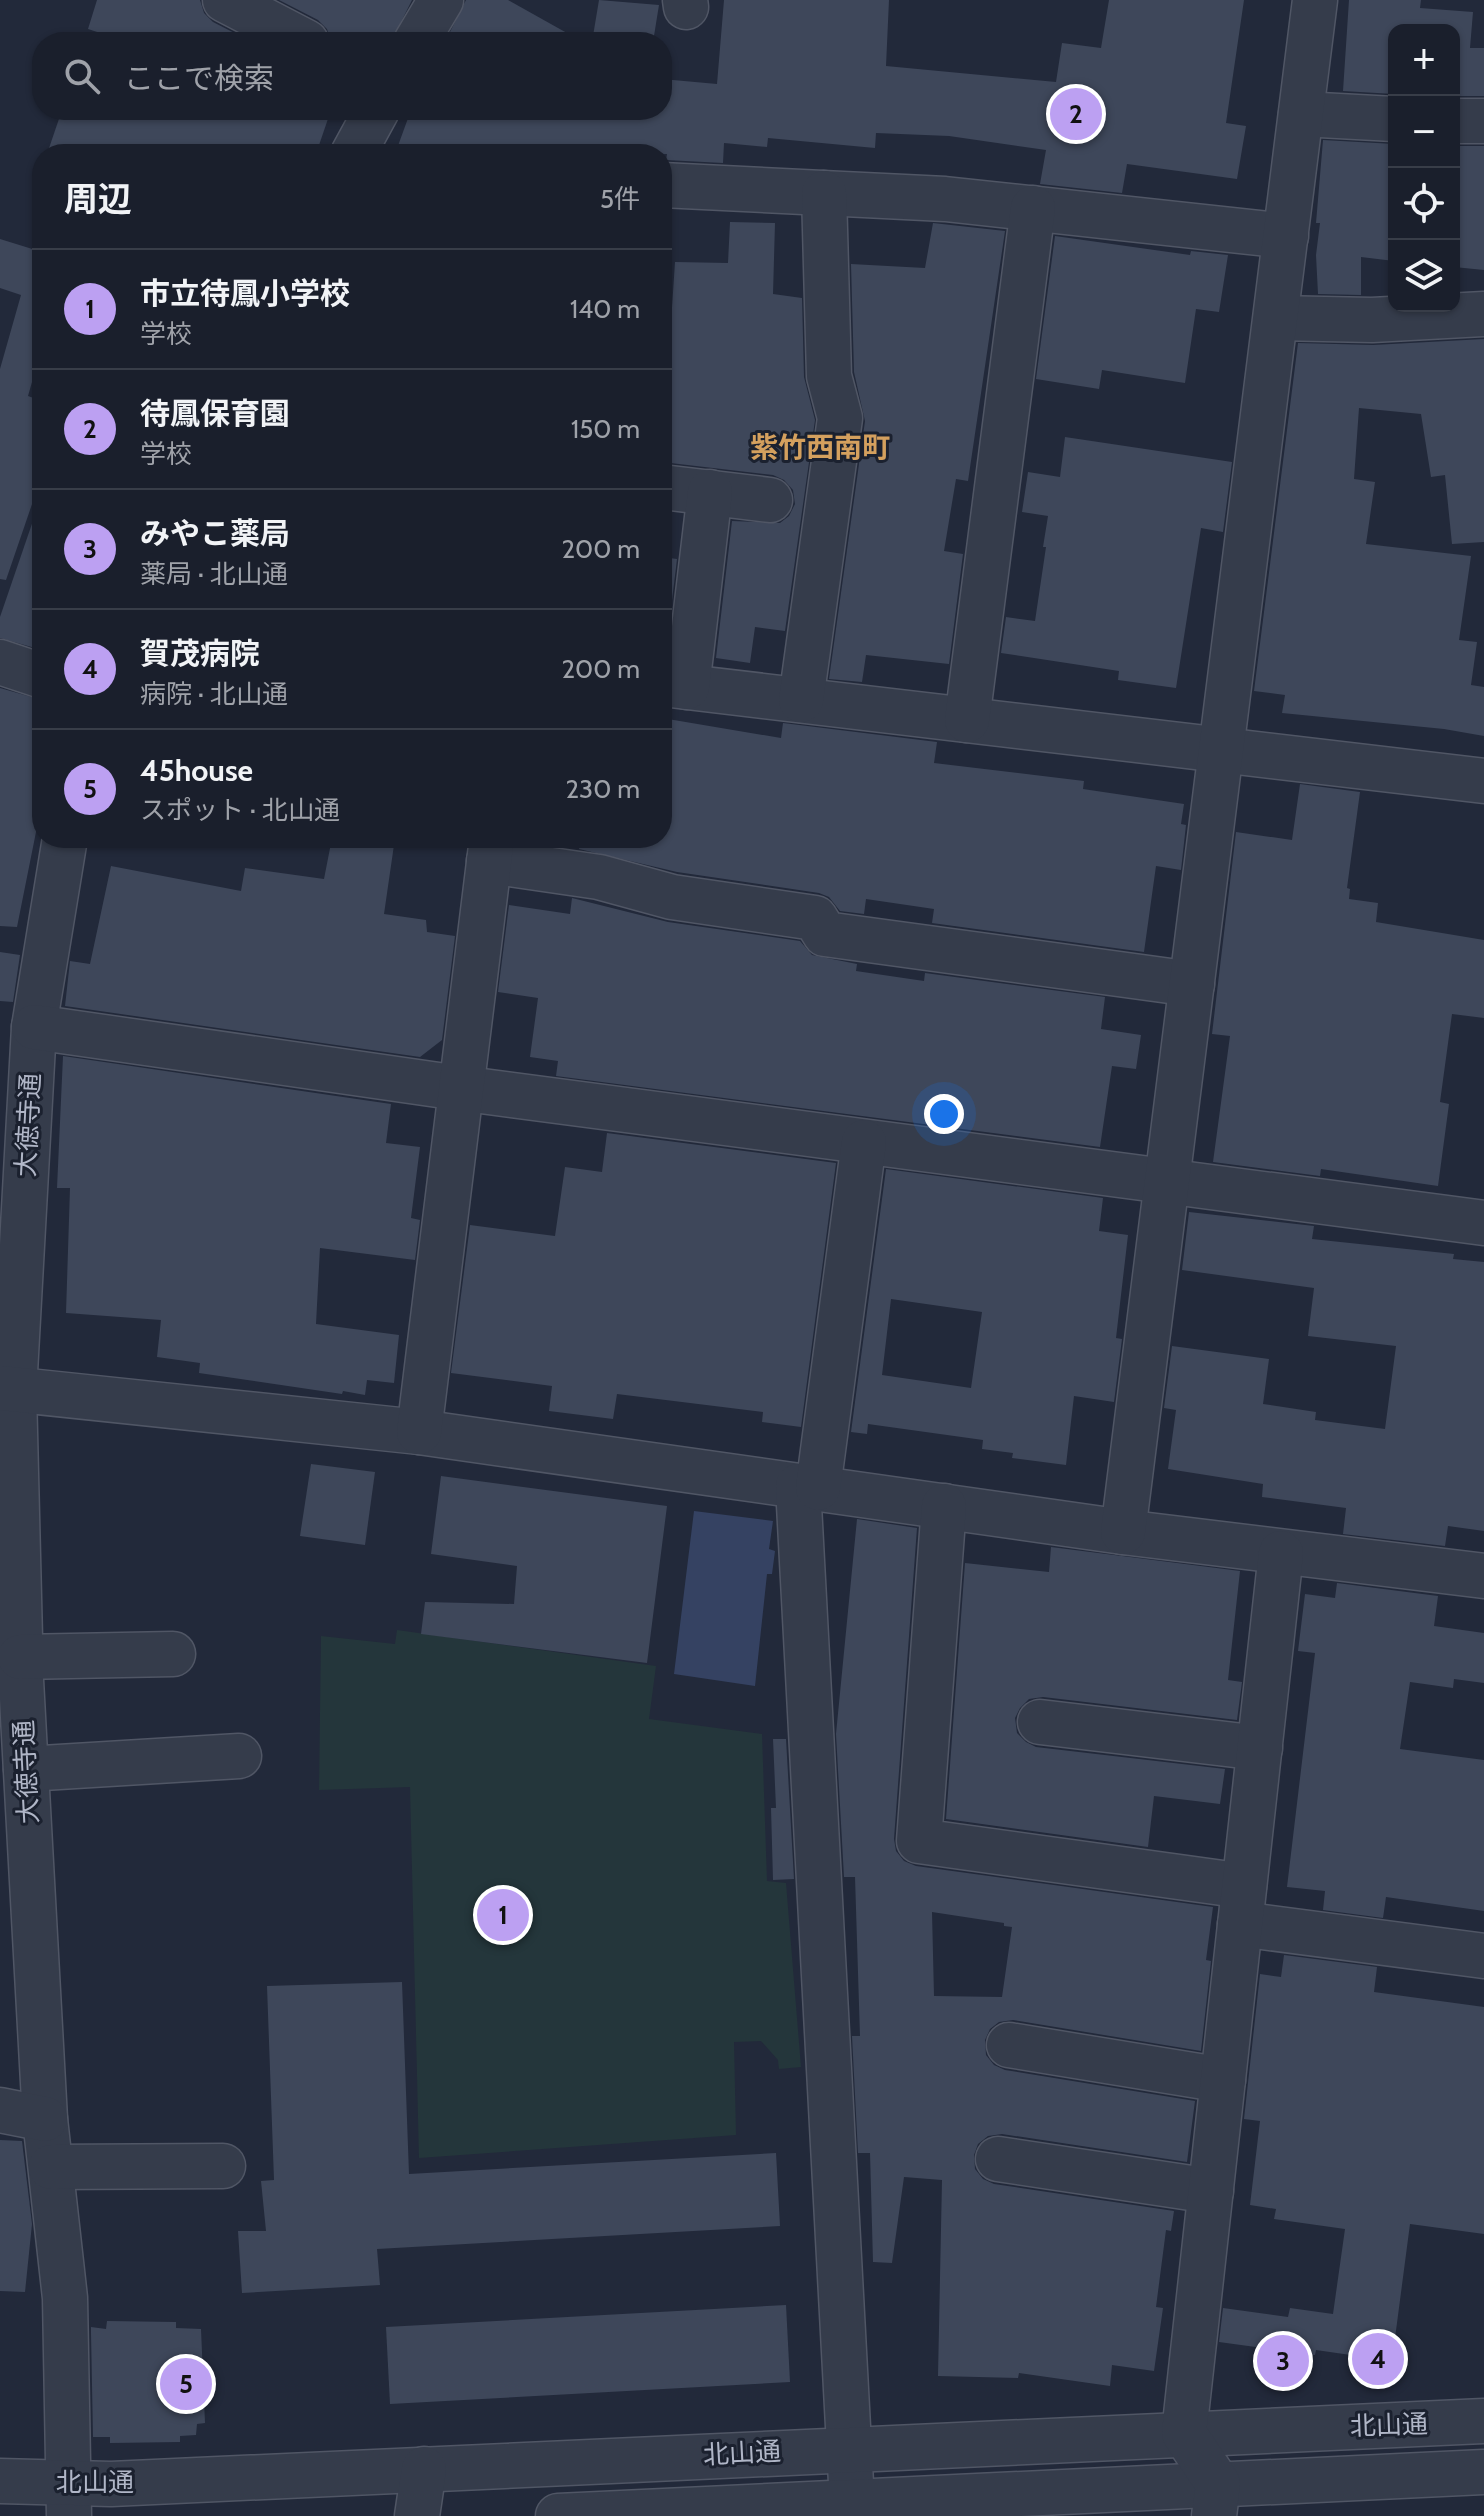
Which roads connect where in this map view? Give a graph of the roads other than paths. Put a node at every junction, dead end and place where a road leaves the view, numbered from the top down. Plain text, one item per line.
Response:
1 (225, 0) edge
2 (441, 0) edge
3 (1315, 0) edge
4 (287, 32) edge
5 (422, 32) edge
6 (1301, 114) junction
7 (1388, 119) edge
8 (372, 120) edge
9 (1460, 121) edge
10 (1484, 121) edge
11 (358, 144) edge
12 (672, 185) edge
13 (824, 193) junction
14 (1033, 208) junction
15 (1286, 236) junction
16 (1484, 314) edge
17 (1276, 318) junction
18 (672, 488) edge
19 (710, 492) junction
20 (770, 500) dead end
21 (0, 662) edge
22 (32, 673) edge
23 (674, 685) edge
24 (801, 700) junction
25 (967, 720) junction
26 (1221, 750) junction
27 (1484, 781) edge
28 (63, 848) edge
29 (491, 849) edge
30 (1192, 984) junction
31 (34, 1027) junction
32 (459, 1088) junction
33 (864, 1142) junction
34 (1167, 1182) junction
35 (1484, 1223) edge
36 (7, 1389) edge
37 (419, 1432) junction
38 (808, 1487) junction
39 (944, 1506) junction
40 (1123, 1532) junction
41 (1281, 1553) junction
42 (1484, 1576) edge
43 (173, 1654) dead end
44 (14, 1671) edge
45 (1040, 1722) dead end
46 (1260, 1748) junction
47 (239, 1756) dead end
48 (26, 1769) junction
49 (1242, 1905) junction
50 (1484, 1956) edge
51 (1009, 2045) dead end
52 (1223, 2080) junction
53 (0, 2110) edge
54 (45, 2119) junction
55 (998, 2159) dead end
56 (223, 2166) dead end
57 (51, 2167) junction
58 (1211, 2191) junction
59 (1484, 2421) edge
60 (1184, 2433) junction
61 (848, 2448) junction
62 (424, 2469) junction
63 (1484, 2472) edge
64 (0, 2481) edge
65 (70, 2499) edge
66 (1216, 2500) edge
67 (852, 2502) junction
68 (417, 2516) edge
69 (558, 2516) edge

1 - 4 street
2 - 5 street
3 - 6 street
6 - 7 street
6 - 15 street
8 - 11 street
9 - 10 street
12 - 13 street
13 - 14 street
13 - 24 street
14 - 15 street
14 - 25 street
15 - 17 street
16 - 17 street
17 - 26 street
18 - 19 street
19 - 20 street
19 - 23 street
21 - 22 street
23 - 24 street
24 - 25 street
25 - 26 street
26 - 27 street
26 - 30 street
28 - 31 street, 大徳寺通
29 - 30 street
29 - 32 street
30 - 34 street
31 - 32 street
31 - 36 street, 大徳寺通
32 - 33 street
32 - 37 street
33 - 34 street
33 - 38 street
34 - 35 street
34 - 40 street
36 - 37 street
36 - 44 street, 大徳寺通
37 - 38 street
38 - 39 street
38 - 61 street
39 - 40 street
39 - 49 street
40 - 41 street
41 - 42 street
41 - 46 street
43 - 44 street
44 - 48 street, 大徳寺通
45 - 46 street
46 - 49 street
47 - 48 street
48 - 54 street, 大徳寺通
49 - 50 street
49 - 52 street
51 - 52 street
52 - 58 street
53 - 54 street
54 - 57 street, 大徳寺通
55 - 58 street
56 - 57 street
57 - 65 street, 大徳寺通
58 - 60 street
59 - 60 street, 北山通
60 - 61 street, 北山通
60 - 66 street
61 - 62 street, 北山通
61 - 67 street
62 - 65 street, 北山通
62 - 68 street
63 - 66 street, 北山通
64 - 65 street, 北山通
66 - 67 street, 北山通
67 - 69 street, 北山通

